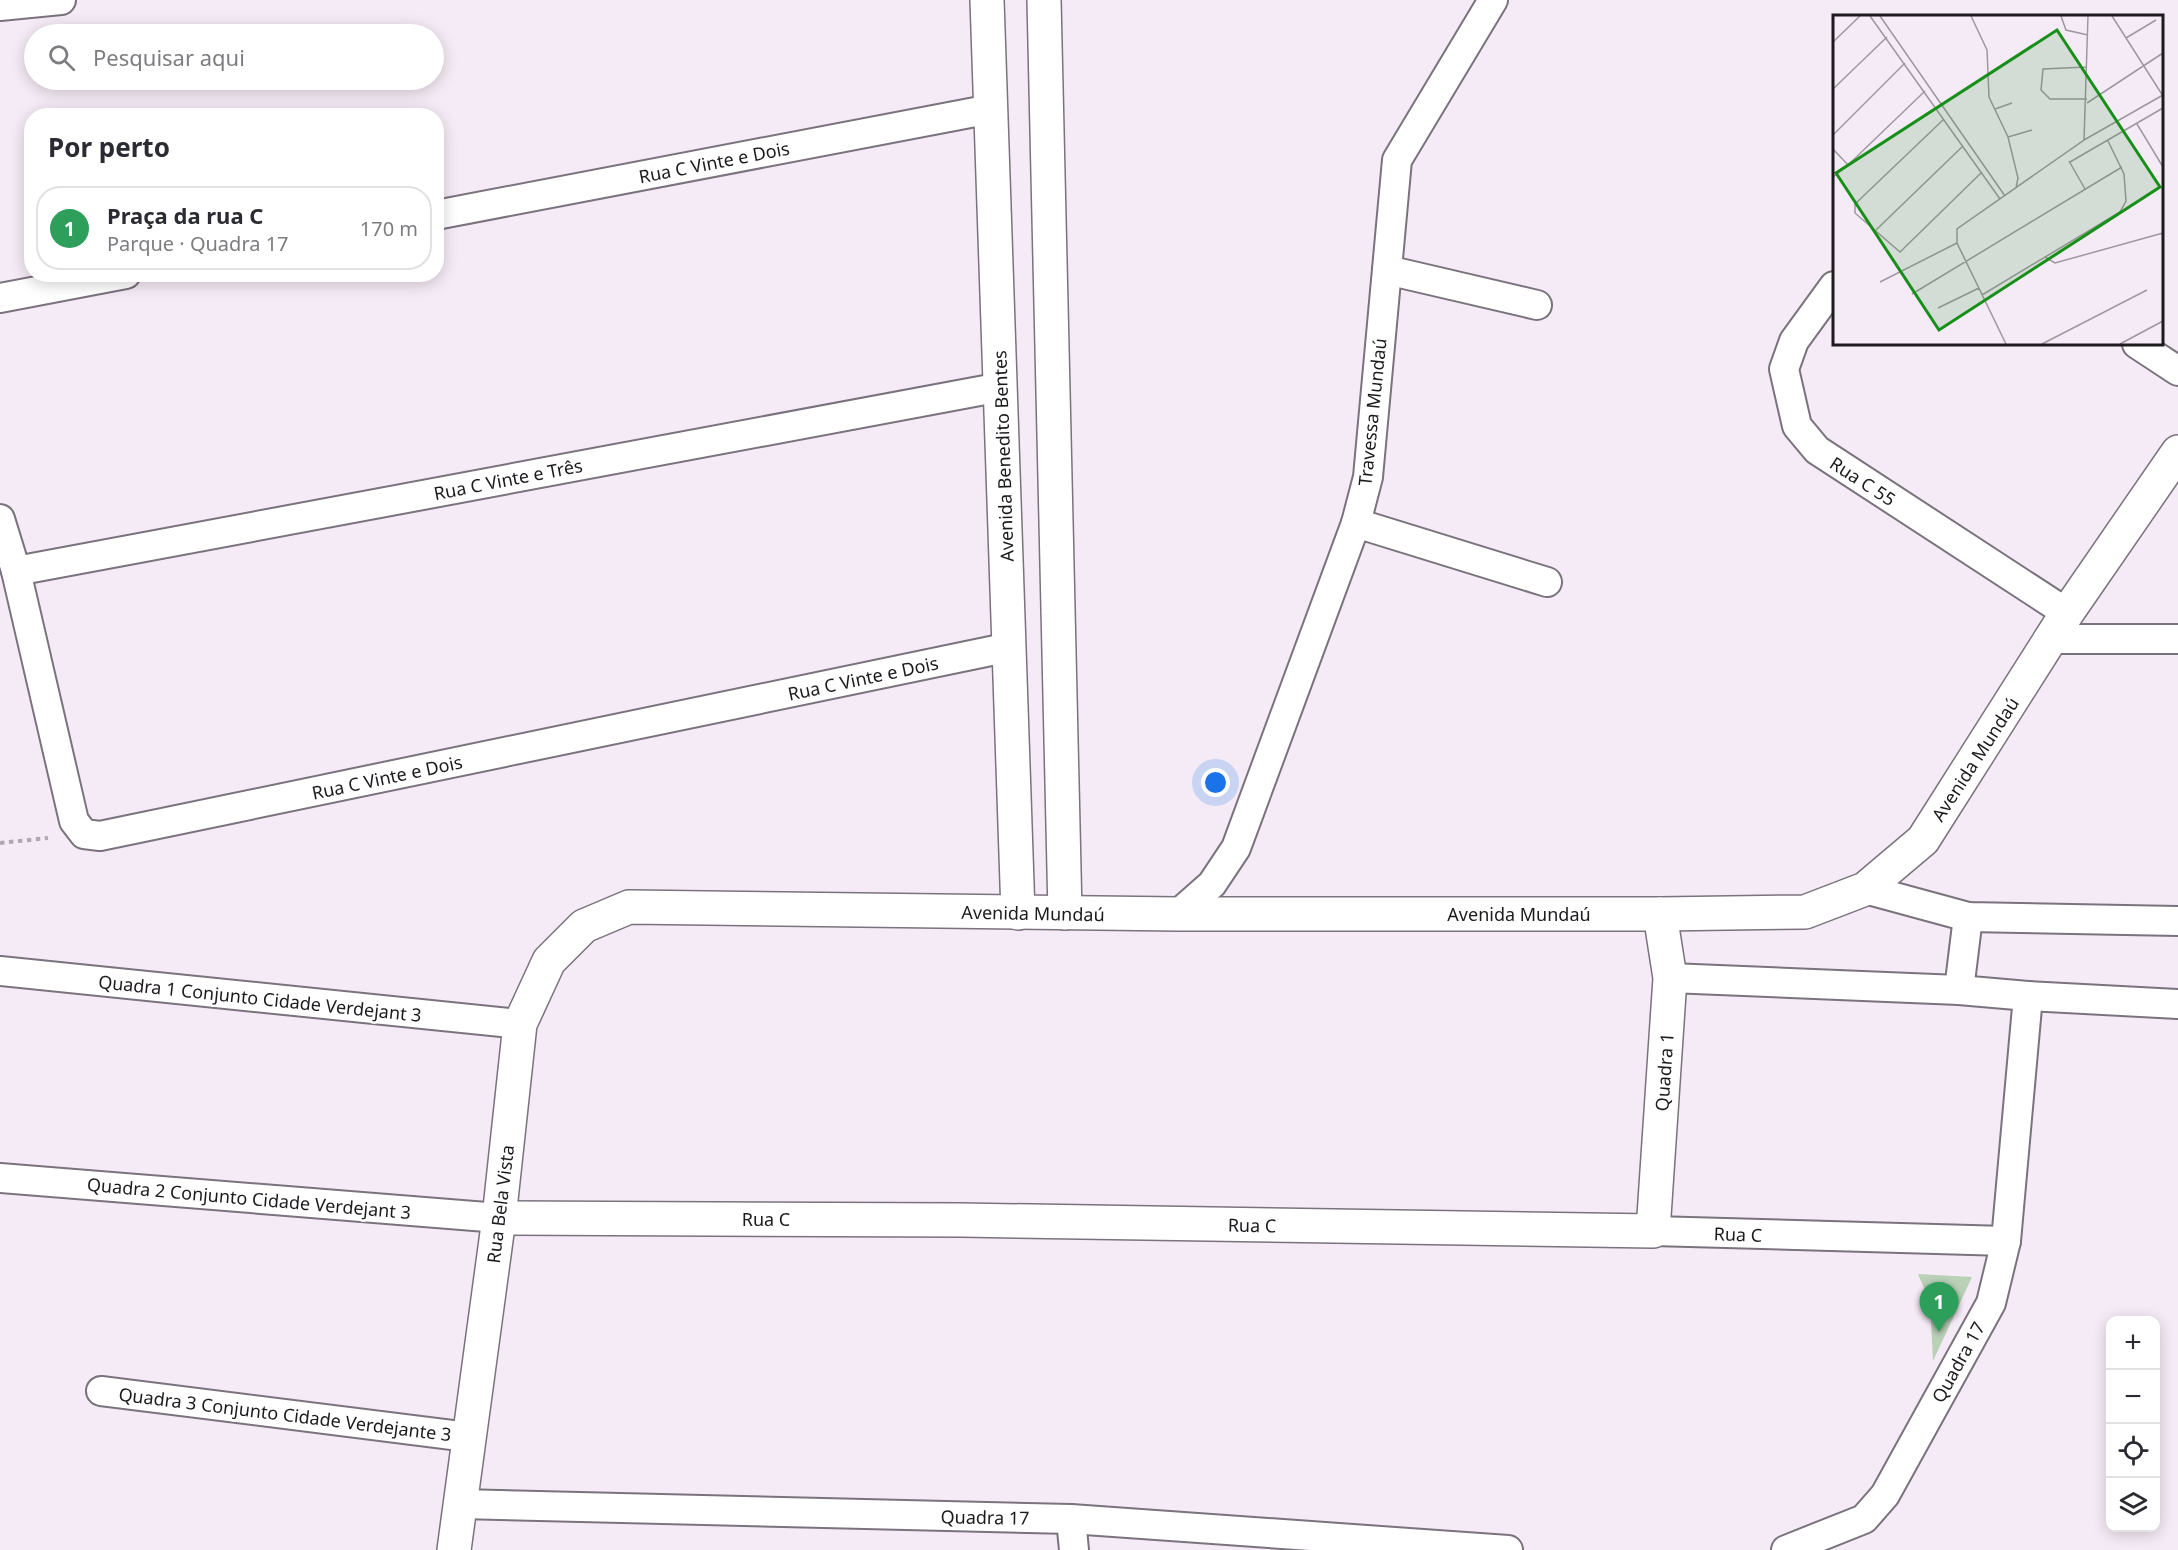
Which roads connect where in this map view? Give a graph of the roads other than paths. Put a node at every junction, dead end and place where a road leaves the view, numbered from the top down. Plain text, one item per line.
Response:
1 (61, 0) edge
2 (987, 0) edge
3 (1044, 0) edge
4 (1492, 0) edge
5 (0, 6) edge
6 (991, 109) junction
7 (444, 213) edge
8 (1387, 270) junction
9 (84, 282) edge
10 (1833, 287) edge
11 (0, 298) edge
12 (1537, 305) dead end
13 (2139, 345) edge
14 (2178, 370) edge
15 (1001, 387) junction
16 (2178, 452) edge
17 (0, 519) edge
18 (1356, 523) junction
19 (16, 571) junction
20 (1547, 582) dead end
21 (2059, 626) junction
22 (2178, 639) edge
23 (1010, 647) junction
24 (1865, 889) junction
25 (629, 907) joint
26 (1018, 913) junction
27 (1065, 913) junction
28 (1178, 914) junction
29 (1660, 914) junction
30 (1968, 916) junction
31 (2178, 921) edge
32 (0, 971) edge
33 (1670, 978) junction
34 (1959, 990) junction
35 (2028, 996) junction
36 (2178, 1004) edge
37 (520, 1024) junction
38 (0, 1178) edge
39 (499, 1218) junction
40 (1653, 1231) junction
41 (2006, 1241) junction
42 (101, 1391) dead end
43 (468, 1437) junction
44 (460, 1504) junction
45 (1071, 1519) junction
46 (454, 1550) edge
47 (1074, 1550) edge
48 (1508, 1550) edge
49 (1786, 1550) edge

1 - 5 street
2 - 6 street, Avenida Benedito Bentes
3 - 27 street
4 - 8 street, Travessa Mundaú
6 - 7 street, Rua C Vinte e Dois
6 - 15 street, Avenida Benedito Bentes
8 - 12 street
8 - 18 street, Travessa Mundaú
9 - 11 street
10 - 21 street, Rua C 55
13 - 14 street
15 - 19 street, Rua C Vinte e Três
15 - 23 street, Avenida Benedito Bentes
16 - 21 street, Avenida Mundaú
17 - 19 street
18 - 20 street
18 - 28 street, Travessa Mundaú
19 - 23 street, Rua C Vinte e Dois
21 - 22 street
21 - 24 street, Avenida Mundaú
23 - 26 street, Avenida Benedito Bentes
24 - 29 street, Avenida Mundaú
24 - 30 street
25 - 26 street, Avenida Mundaú
25 - 37 street, Rua Bela Vista
26 - 27 street, Avenida Mundaú
27 - 28 street, Avenida Mundaú
28 - 29 street, Avenida Mundaú
29 - 33 street, Quadra 1
30 - 31 street
30 - 34 street
32 - 37 street, Quadra 1 Conjunto Cidade Verdejant 3
33 - 34 street
33 - 40 street, Quadra 1
34 - 35 street
35 - 36 street
35 - 41 street, Quadra 17
37 - 39 street, Rua Bela Vista
38 - 39 street, Quadra 2 Conjunto Cidade Verdejant 3
39 - 40 street, Rua C
39 - 43 street, Rua Bela Vista
40 - 41 street, Rua C
41 - 49 street, Quadra 17
42 - 43 street, Quadra 3 Conjunto Cidade Verdejante 3
43 - 44 street, Rua Bela Vista
44 - 45 street, Quadra 17
44 - 46 street, Rua Bela Vista
45 - 47 street
45 - 48 street, Quadra 17

